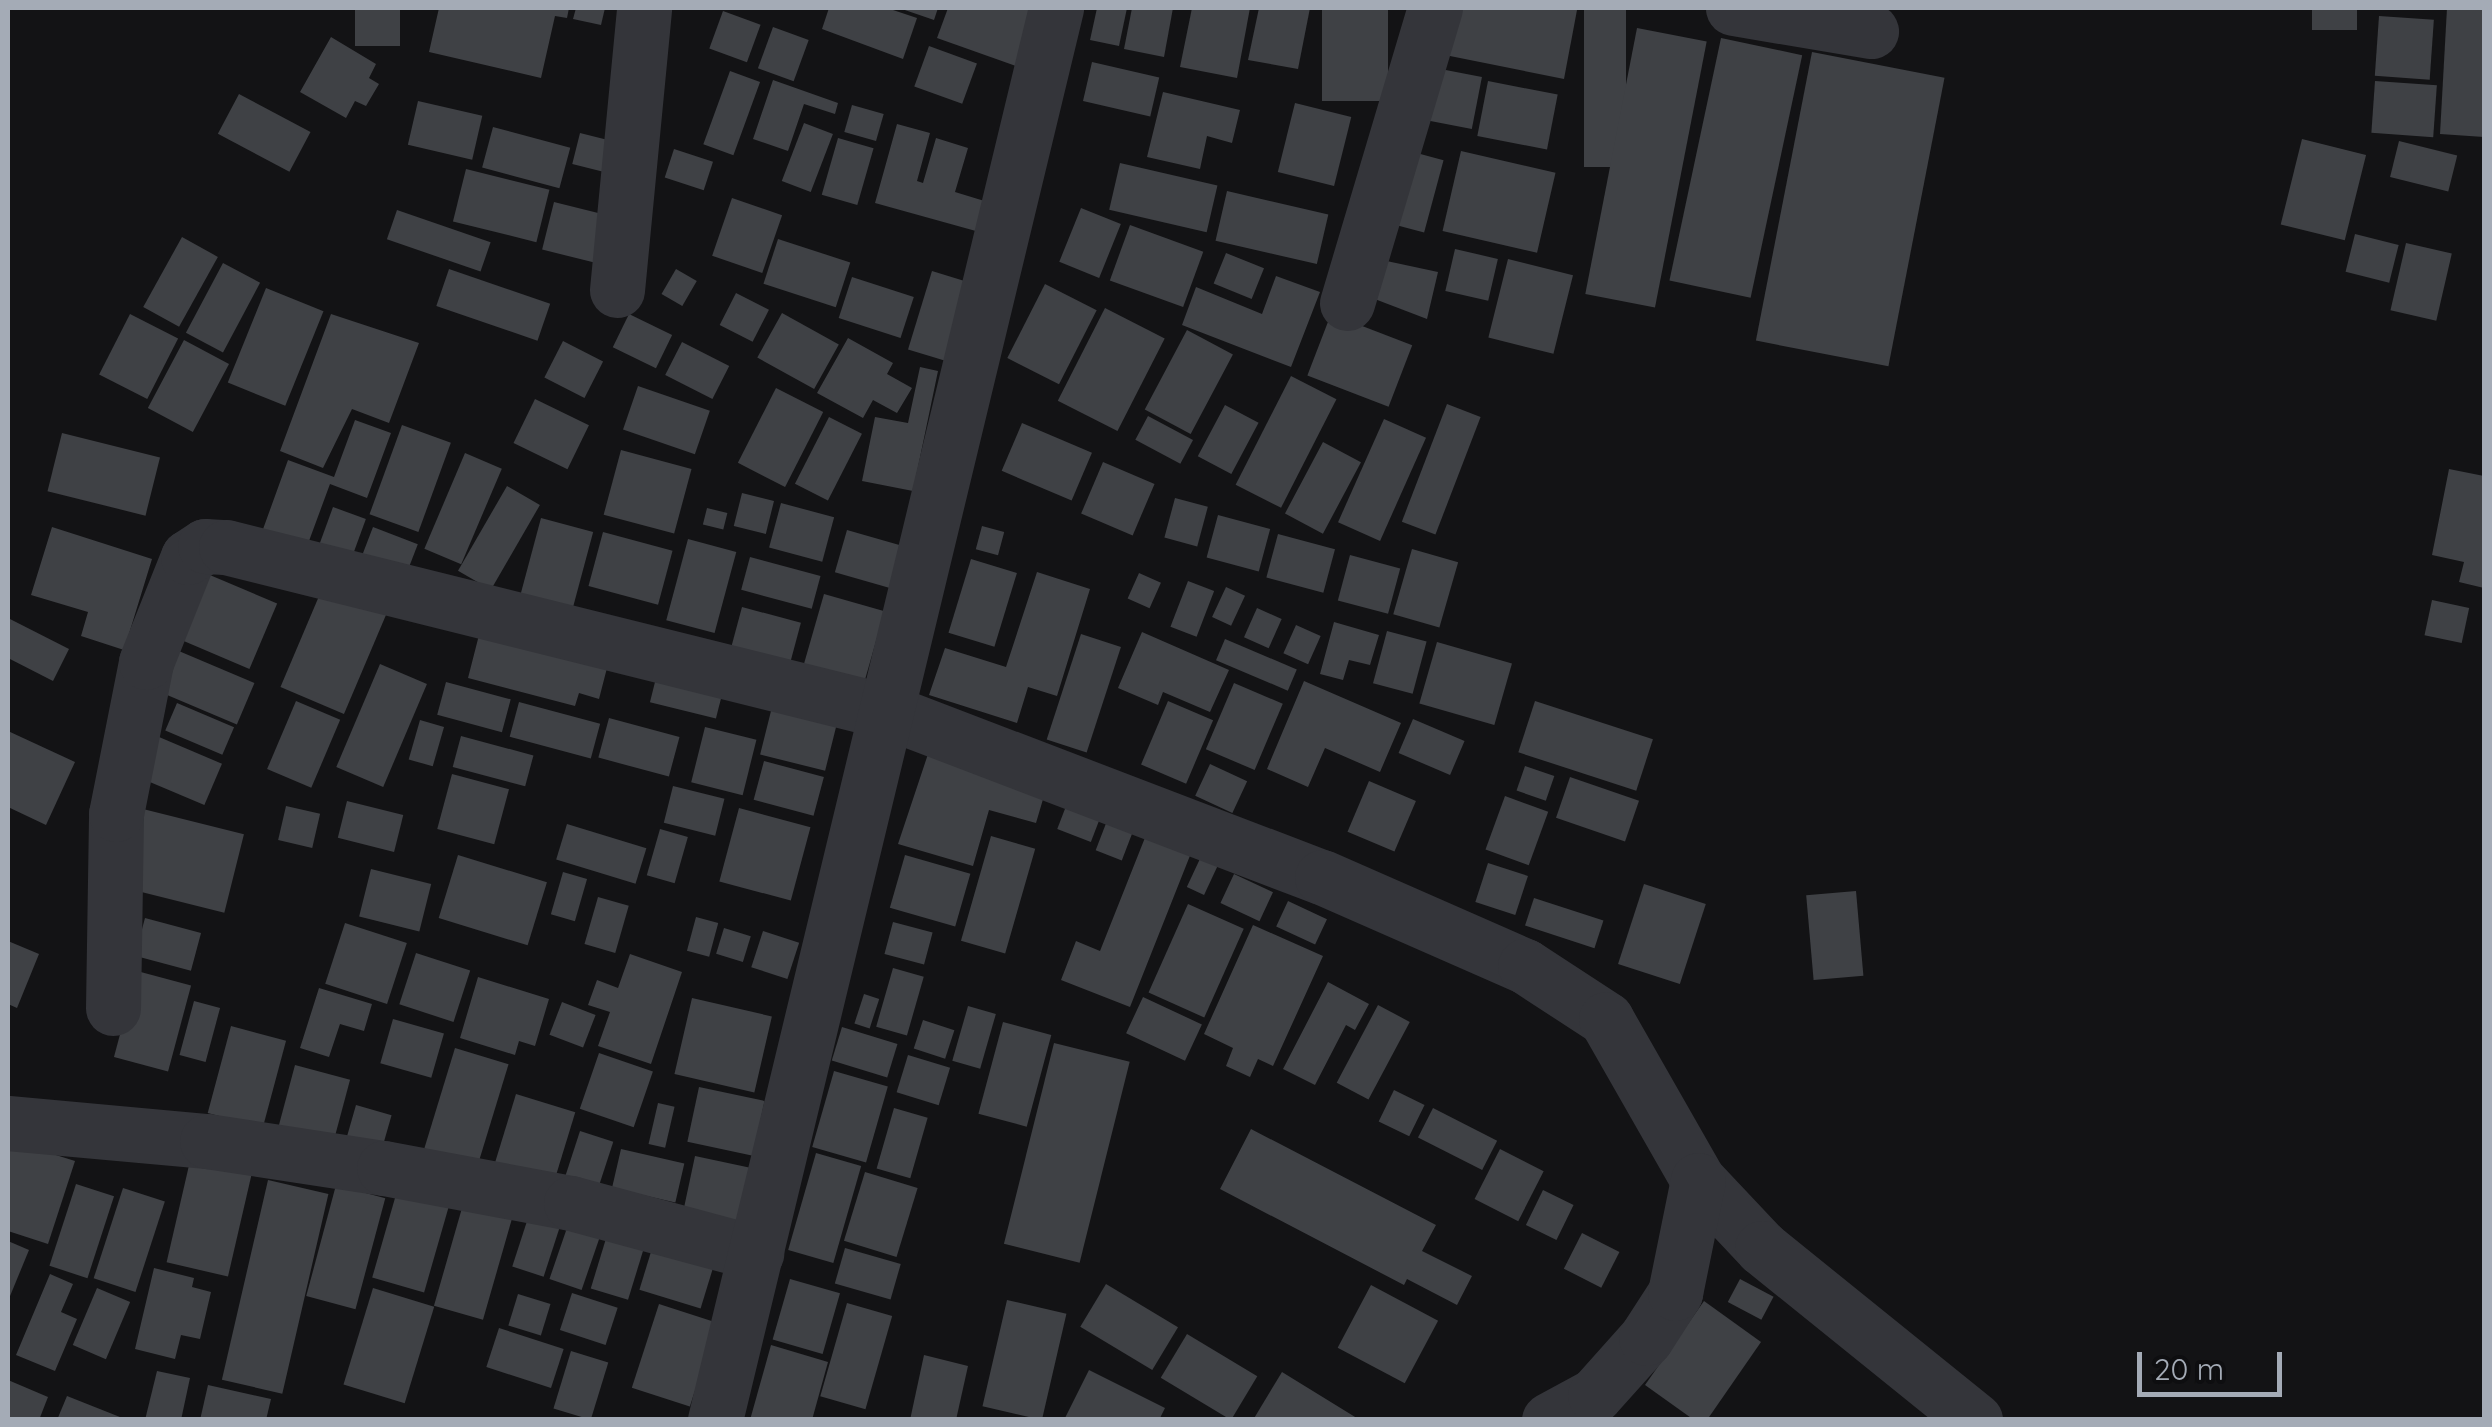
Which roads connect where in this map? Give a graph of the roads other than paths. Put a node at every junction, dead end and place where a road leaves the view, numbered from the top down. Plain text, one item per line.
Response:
1 (644, 8) edge
2 (1056, 8) edge
3 (1436, 8) edge
4 (1733, 8) edge
5 (1870, 31) dead end
6 (618, 290) dead end
7 (1348, 303) dead end
8 (888, 712) junction
9 (114, 1008) dead end
10 (8, 1123) edge
11 (1698, 1180) junction
12 (756, 1253) junction
13 (715, 1420) edge
14 (1549, 1420) edge
15 (1976, 1420) edge

1 - 6 street
2 - 8 street
3 - 7 street
4 - 5 street
8 - 9 street
8 - 11 street
8 - 12 street
10 - 12 street
11 - 14 street
11 - 15 street
12 - 13 street

